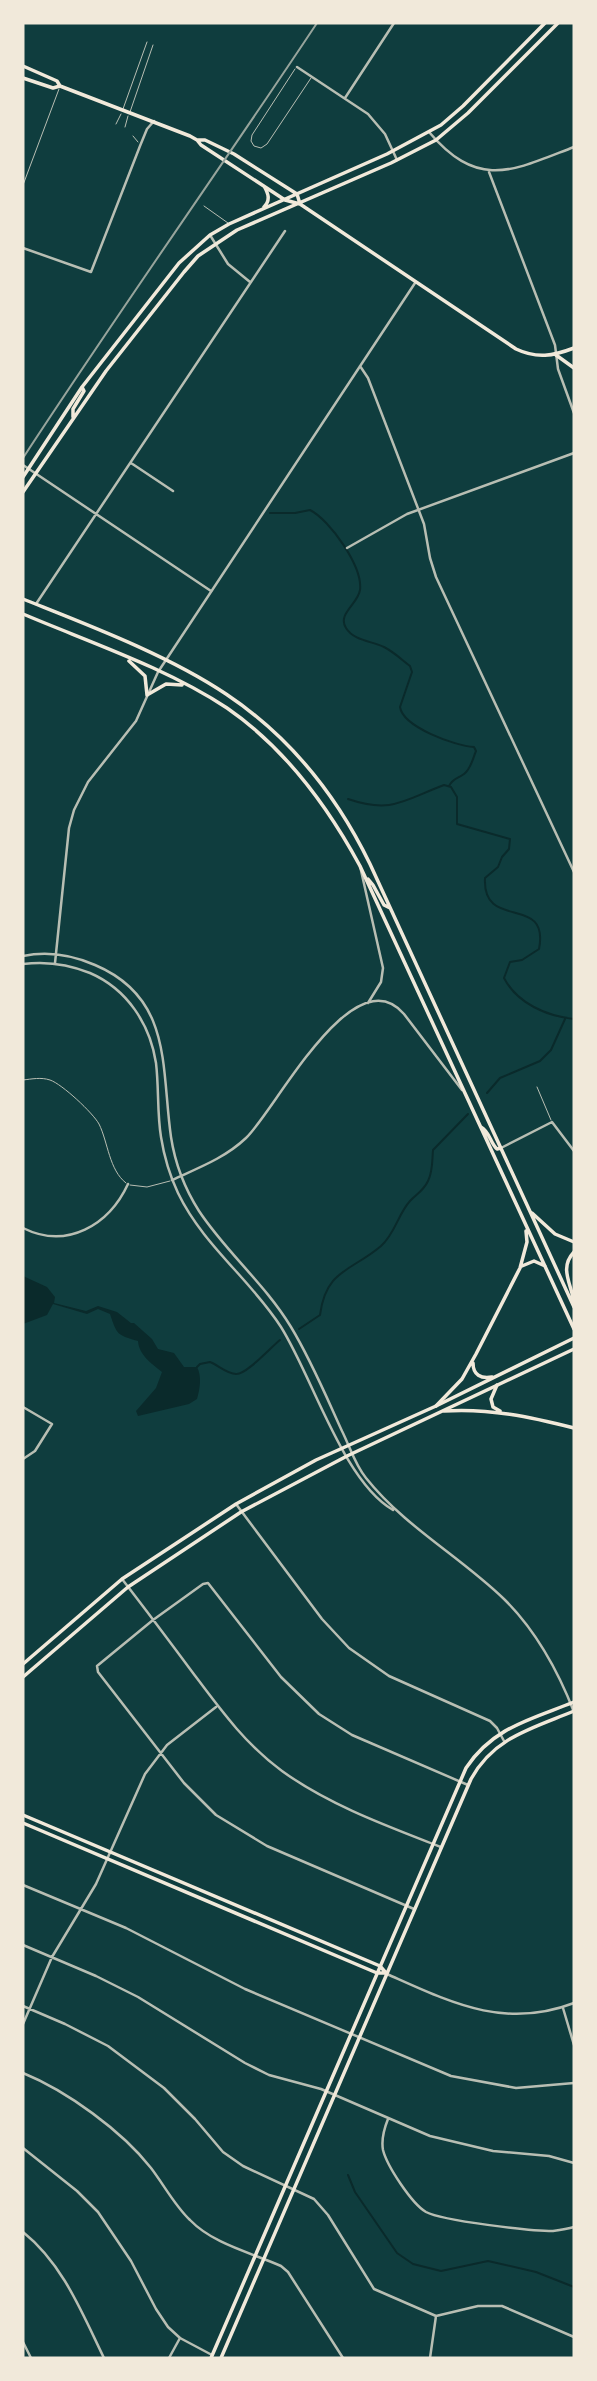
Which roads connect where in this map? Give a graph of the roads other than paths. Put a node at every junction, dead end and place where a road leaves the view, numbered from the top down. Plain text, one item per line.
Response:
1 (394, 23) edge
2 (547, 23) edge
3 (558, 23) edge
4 (554, 27) junction
5 (147, 42) dead end
6 (153, 45) dead end
7 (23, 66) edge
8 (297, 66) joint
9 (497, 69) junction
10 (312, 76) junction
11 (504, 77) junction
12 (23, 78) edge
13 (60, 86) junction
14 (345, 98) junction
15 (123, 110) junction
16 (130, 112) junction
17 (154, 121) junction
18 (116, 124) dead end
19 (125, 127) dead end
20 (429, 132) junction
21 (133, 136) dead end
22 (197, 140) junction
23 (436, 140) junction
24 (140, 146) junction
25 (574, 146) edge
26 (393, 151) junction
27 (397, 160) junction
28 (489, 172) junction
29 (262, 184) junction
30 (23, 185) edge
31 (297, 194) junction
32 (285, 200) junction
33 (300, 204) junction
34 (204, 206) dead end
35 (259, 211) junction
36 (229, 224) junction
37 (285, 231) dead end
38 (210, 235) junction
39 (215, 244) junction
40 (23, 248) edge
41 (250, 282) junction
42 (415, 283) junction
43 (155, 293) junction
44 (163, 299) junction
45 (574, 348) edge
46 (109, 351) junction
47 (556, 355) junction
48 (117, 357) junction
49 (360, 366) junction
50 (574, 368) edge
51 (82, 387) junction
52 (574, 412) edge
53 (73, 419) junction
54 (574, 453) edge
55 (131, 463) junction
56 (23, 466) edge
57 (28, 469) junction
58 (35, 473) junction
59 (23, 477) edge
60 (173, 491) dead end
61 (23, 492) edge
62 (419, 510) junction
63 (96, 514) junction
64 (347, 548) dead end
65 (211, 591) junction
66 (23, 599) edge
67 (36, 604) junction
68 (23, 614) edge
69 (122, 656) junction
70 (166, 660) junction
71 (158, 672) junction
72 (184, 685) junction
73 (147, 695) junction
74 (244, 708) junction
75 (237, 716) junction
76 (360, 866) junction
77 (574, 872) edge
78 (364, 875) junction
79 (391, 908) junction
80 (56, 954) junction
81 (23, 956) edge
82 (55, 963) junction
83 (23, 964) edge
84 (368, 1003) junction
85 (23, 1080) edge
86 (537, 1087) dead end
87 (467, 1096) junction
88 (552, 1122) junction
89 (481, 1127) junction
90 (501, 1148) junction
91 (574, 1152) edge
92 (182, 1176) junction
93 (172, 1180) junction
94 (128, 1184) junction
95 (531, 1212) junction
96 (526, 1226) junction
97 (23, 1228) edge
98 (574, 1242) edge
99 (574, 1252) edge
100 (545, 1266) junction
101 (520, 1268) junction
102 (574, 1305) edge
103 (282, 1312) junction
104 (274, 1318) junction
105 (574, 1329) edge
106 (574, 1338) edge
107 (574, 1349) edge
108 (476, 1354) junction
109 (314, 1370) junction
110 (306, 1373) junction
111 (492, 1377) junction
112 (497, 1385) junction
113 (436, 1406) junction
114 (23, 1407) edge
115 (444, 1411) junction
116 (501, 1412) junction
117 (410, 1418) junction
118 (415, 1425) junction
119 (574, 1427) edge
120 (349, 1446) junction
121 (344, 1449) junction
122 (352, 1454) junction
123 (347, 1456) junction
124 (23, 1459) edge
125 (236, 1504) junction
126 (241, 1512) junction
127 (399, 1514) junction
128 (122, 1579) junction
129 (128, 1587) junction
130 (153, 1620) junction
131 (27, 1660) junction
132 (23, 1664) edge
133 (33, 1667) junction
134 (23, 1677) edge
135 (573, 1703) edge
136 (217, 1706) junction
137 (574, 1711) edge
138 (500, 1733) junction
139 (504, 1741) junction
140 (160, 1752) junction
141 (476, 1754) junction
142 (483, 1760) junction
143 (460, 1781) junction
144 (468, 1785) junction
145 (23, 1815) edge
146 (23, 1823) edge
147 (42, 1823) junction
148 (39, 1830) junction
149 (432, 1844) junction
150 (441, 1847) junction
151 (111, 1851) junction
152 (107, 1859) junction
153 (23, 1885) edge
154 (406, 1905) junction
155 (81, 1909) junction
156 (414, 1909) junction
157 (253, 1912) junction
158 (250, 1920) junction
159 (23, 1945) edge
160 (51, 1957) junction
161 (380, 1966) junction
162 (377, 1973) junction
163 (386, 1973) junction
164 (574, 2003) edge
165 (23, 2006) edge
166 (29, 2008) junction
167 (563, 2008) junction
168 (23, 2024) edge
169 (351, 2033) junction
170 (358, 2038) junction
171 (574, 2045) edge
172 (23, 2073) edge
173 (574, 2083) edge
174 (326, 2091) junction
175 (334, 2095) junction
176 (388, 2119) junction
177 (23, 2148) edge
178 (574, 2162) edge
179 (286, 2185) junction
180 (294, 2188) junction
181 (574, 2227) edge
182 (23, 2232) edge
183 (255, 2255) junction
184 (264, 2259) junction
185 (436, 2316) junction
186 (574, 2337) edge
187 (180, 2338) junction
188 (23, 2342) edge
189 (212, 2357) edge
190 (31, 2358) edge
191 (104, 2358) edge
192 (169, 2358) edge
193 (221, 2358) edge
194 (228, 2358) edge
195 (343, 2358) edge
196 (430, 2358) edge

1 - 14 street
2 - 4 main road
2 - 9 main road
3 - 4 main road
4 - 11 main road
5 - 15 lane
6 - 16 lane
7 - 13 main road
8 - 10 street
8 - 10 lane
9 - 11 main road
9 - 20 main road
10 - 14 street
11 - 23 main road
12 - 13 main road
13 - 15 main road
13 - 30 lane
14 - 26 street
15 - 16 main road
15 - 18 lane
16 - 17 main road
16 - 19 lane
17 - 22 main road
17 - 24 street
20 - 23 street
20 - 26 main road
21 - 24 lane
22 - 29 main road
22 - 31 main road
23 - 27 main road
23 - 28 street
24 - 40 street
25 - 28 street
26 - 27 street
26 - 31 main road
27 - 33 main road
28 - 47 street
29 - 32 main road
29 - 35 main road
31 - 32 main road
31 - 33 main road
32 - 33 main road
32 - 35 main road
33 - 39 main road
33 - 42 main road
34 - 36 lane
35 - 36 main road
36 - 38 main road
37 - 41 street
38 - 39 street
38 - 43 main road
39 - 41 street
39 - 44 main road
41 - 55 street
42 - 47 main road
42 - 49 street
43 - 44 main road
43 - 46 main road
44 - 48 main road
45 - 47 main road
46 - 48 main road
46 - 51 main road
47 - 50 main road
47 - 52 street
48 - 53 main road
49 - 62 street
49 - 65 street
51 - 53 main road
51 - 57 main road
53 - 58 main road
54 - 62 street
55 - 60 street
55 - 63 street
56 - 57 street
57 - 58 street
57 - 59 main road
58 - 61 main road
58 - 63 street
62 - 64 street
62 - 77 street
63 - 65 street
63 - 67 street
65 - 70 street
66 - 67 main road
67 - 70 main road
68 - 69 main road
69 - 71 main road
69 - 73 main road
70 - 71 street
70 - 74 main road
71 - 72 main road
71 - 73 street
72 - 73 main road
72 - 75 main road
73 - 80 street
74 - 75 main road
74 - 79 main road
75 - 76 main road
76 - 78 main road
76 - 84 street
78 - 79 main road
78 - 87 main road
79 - 90 main road
80 - 81 street
80 - 82 street
80 - 92 street
82 - 83 street
82 - 93 street
84 - 87 street
84 - 92 street
85 - 94 lane
86 - 88 lane
87 - 89 main road
88 - 90 street
88 - 91 street
89 - 90 main road
89 - 96 main road
90 - 95 main road
92 - 93 street
92 - 103 street
93 - 94 lane
93 - 104 street
94 - 97 street
95 - 98 main road
95 - 102 main road
96 - 100 main road
96 - 101 main road
99 - 102 main road
100 - 101 main road
100 - 105 main road
101 - 108 main road
103 - 104 street
103 - 109 street
104 - 110 street
106 - 111 main road
107 - 112 main road
108 - 111 main road
108 - 113 main road
109 - 110 street
109 - 120 street
110 - 121 street
111 - 113 main road
112 - 115 main road
112 - 116 main road
113 - 117 main road
114 - 124 street
115 - 116 main road
115 - 118 main road
116 - 119 main road
117 - 118 main road
117 - 120 main road
118 - 122 main road
120 - 121 main road
120 - 122 street
121 - 123 street
121 - 125 main road
122 - 123 main road
122 - 127 street
123 - 126 main road
123 - 127 street
125 - 126 street
125 - 128 main road
126 - 129 main road
126 - 138 street
127 - 135 street
128 - 129 street
128 - 131 main road
129 - 130 street
129 - 133 main road
130 - 136 street
130 - 140 street
130 - 143 street
131 - 132 main road
131 - 133 main road
133 - 134 main road
135 - 137 street
135 - 138 main road
136 - 140 street
136 - 149 street
137 - 139 main road
138 - 139 street
138 - 141 main road
139 - 142 main road
140 - 151 street
140 - 154 street
141 - 142 main road
141 - 143 main road
142 - 144 main road
143 - 144 street
143 - 149 main road
144 - 150 main road
145 - 147 main road
146 - 148 main road
147 - 148 main road
147 - 151 main road
148 - 152 main road
149 - 150 street
149 - 154 main road
150 - 156 main road
151 - 152 street
151 - 157 main road
152 - 155 street
152 - 158 main road
153 - 155 street
154 - 156 street
154 - 161 main road
155 - 160 street
155 - 169 street
156 - 163 main road
157 - 158 main road
157 - 161 main road
158 - 162 main road
159 - 160 street
160 - 166 street
160 - 174 street
161 - 162 main road
161 - 163 main road
162 - 163 main road
162 - 169 main road
163 - 167 street
163 - 170 main road
164 - 167 street
165 - 166 street
166 - 168 street
166 - 179 street
167 - 171 street
169 - 170 street
169 - 174 main road
170 - 173 street
170 - 175 main road
172 - 183 street
174 - 175 street
174 - 179 main road
175 - 176 street
175 - 180 main road
176 - 178 street
176 - 181 street
177 - 187 street
179 - 180 street
179 - 183 main road
180 - 184 main road
180 - 185 street
182 - 191 street
183 - 184 street
183 - 189 main road
184 - 193 main road
184 - 195 street
185 - 186 street
185 - 196 street
187 - 189 street
187 - 192 street
188 - 190 street
189 - 193 main road
193 - 194 street

